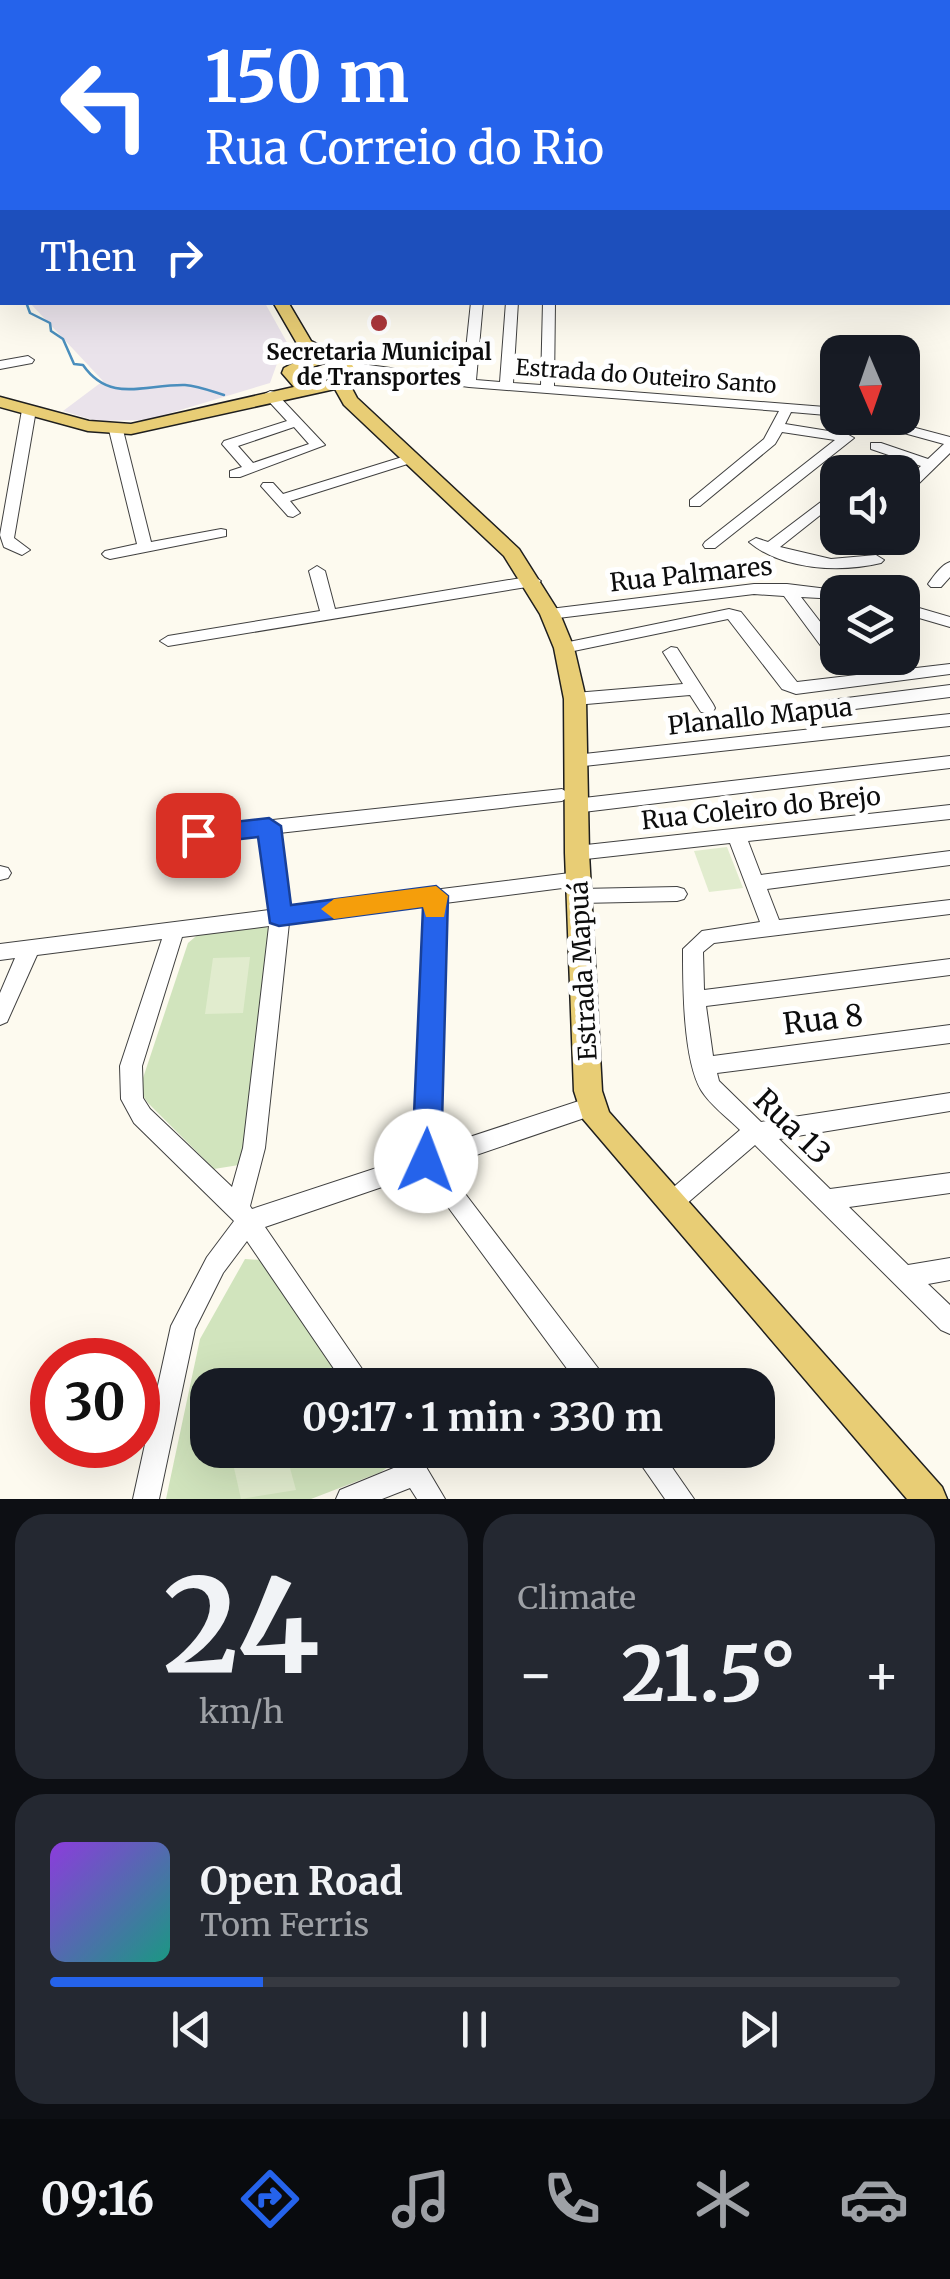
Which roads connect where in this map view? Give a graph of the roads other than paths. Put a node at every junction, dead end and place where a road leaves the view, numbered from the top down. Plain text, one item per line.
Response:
1 (283, 305) edge
2 (477, 305) edge
3 (512, 305) edge
4 (549, 305) edge
5 (299, 337) junction
6 (28, 360) dead end
7 (0, 365) edge
8 (291, 370) junction
9 (336, 380) junction
10 (469, 383) junction
11 (506, 386) junction
12 (547, 389) junction
13 (270, 395) junction
14 (0, 402) edge
15 (788, 406) junction
16 (30, 410) junction
17 (820, 410) edge
18 (297, 422) junction
19 (777, 427) junction
20 (116, 430) junction
21 (920, 434) edge
22 (950, 443) edge
23 (876, 446) dead end
24 (412, 458) junction
25 (930, 464) junction
26 (250, 468) junction
27 (235, 474) dead end
28 (920, 474) edge
29 (268, 486) dead end
30 (280, 500) junction
31 (695, 503) dead end
32 (820, 505) edge
33 (293, 513) dead end
34 (221, 534) dead end
35 (710, 545) dead end
36 (145, 547) junction
37 (22, 550) dead end
38 (110, 554) dead end
39 (876, 560) dead end
40 (950, 566) edge
41 (317, 571) dead end
42 (533, 582) junction
43 (936, 584) dead end
44 (787, 589) junction
45 (820, 592) edge
46 (328, 608) junction
47 (920, 613) edge
48 (550, 614) junction
49 (950, 622) edge
50 (193, 625) dead end
51 (820, 633) edge
52 (168, 641) dead end
53 (564, 648) junction
54 (672, 652) dead end
55 (950, 669) edge
56 (851, 675) edge
57 (855, 680) junction
58 (694, 689) junction
59 (950, 692) edge
60 (576, 699) junction
61 (707, 708) dead end
62 (815, 708) dead end
63 (950, 720) edge
64 (575, 761) junction
65 (950, 762) edge
66 (569, 800) junction
67 (950, 812) edge
68 (269, 826) junction
69 (198, 835) dead end
70 (737, 838) junction
71 (950, 858) edge
72 (578, 876) junction
73 (756, 882) junction
74 (676, 894) dead end
75 (436, 896) junction
76 (950, 907) edge
77 (279, 916) junction
78 (175, 928) junction
79 (773, 929) junction
80 (29, 950) junction
81 (0, 952) edge
82 (950, 967) edge
83 (696, 998) junction
84 (0, 1016) edge
85 (950, 1034) edge
86 (703, 1066) junction
87 (950, 1102) edge
88 (591, 1106) junction
89 (753, 1132) junction
90 (426, 1161) junction
91 (950, 1183) edge
92 (824, 1200) junction
93 (670, 1204) junction
94 (242, 1215) junction
95 (950, 1270) edge
96 (903, 1277) junction
97 (950, 1322) edge
98 (348, 1368) edge
99 (583, 1368) edge
100 (397, 1468) edge
101 (412, 1468) edge
102 (658, 1468) edge
103 (146, 1499) edge
104 (350, 1499) edge
105 (432, 1499) edge
106 (682, 1499) edge
107 (930, 1499) edge

1 - 5 main road
2 - 10 street
3 - 11 street
4 - 12 street
5 - 8 main road
5 - 9 main road
6 - 7 street
8 - 9 main road
8 - 9 main road
8 - 13 main road
9 - 10 street, Estrada do Outeiro Santo
9 - 13 main road
9 - 24 main road, Estrada Mapuá
10 - 11 street, Estrada do Outeiro Santo
11 - 12 street, Estrada do Outeiro Santo
12 - 15 street, Estrada do Outeiro Santo
13 - 18 street
13 - 20 main road
14 - 16 main road
15 - 17 street, Estrada do Outeiro Santo
15 - 19 street
16 - 20 main road
16 - 37 street
18 - 26 street
18 - 26 street
19 - 31 street
19 - 35 street
20 - 36 street
21 - 22 street
22 - 25 street
23 - 25 street
24 - 30 street
24 - 42 main road, Estrada Mapuá
25 - 28 street
26 - 27 street
29 - 30 street
30 - 33 street
32 - 39 street
34 - 36 street
36 - 38 street
40 - 43 street
41 - 46 street
42 - 46 street
42 - 48 main road, Estrada Mapuá
44 - 45 street, Rua Palmares
44 - 48 street, Rua Palmares
44 - 51 street
46 - 50 street
46 - 52 street
47 - 49 street
48 - 53 main road, Estrada Mapuá
53 - 57 street
53 - 60 main road, Estrada Mapuá
54 - 58 street
55 - 57 street
56 - 57 street
58 - 60 street
58 - 61 street
59 - 62 street
60 - 64 main road, Estrada Mapuá
63 - 64 street, Planallo Mapua
64 - 66 main road, Estrada Mapuá
65 - 66 street
66 - 68 street
66 - 72 main road, Estrada Mapuá
67 - 70 street, Rua Coleiro do Brejo
68 - 69 street
68 - 77 street
70 - 72 street, Rua Coleiro do Brejo
70 - 73 street
71 - 73 street
72 - 74 street
72 - 75 street
72 - 88 main road, Estrada Mapuá
73 - 79 street
75 - 77 street
75 - 90 street
76 - 79 street
77 - 78 street
77 - 94 street
78 - 80 street
78 - 94 street
79 - 83 street, Rua 13
80 - 81 street
80 - 84 street
82 - 83 street
83 - 86 street, Rua 13
85 - 86 street, Rua 8
86 - 89 street, Rua 13
87 - 89 street
88 - 90 street
88 - 93 main road
89 - 92 street, Rua 13
89 - 93 street
90 - 94 street
90 - 99 street
91 - 92 street
92 - 96 street, Rua 13
93 - 107 main road
94 - 98 street
94 - 103 street
95 - 96 street
96 - 97 street, Rua 13
100 - 104 street
101 - 105 street
102 - 106 street

